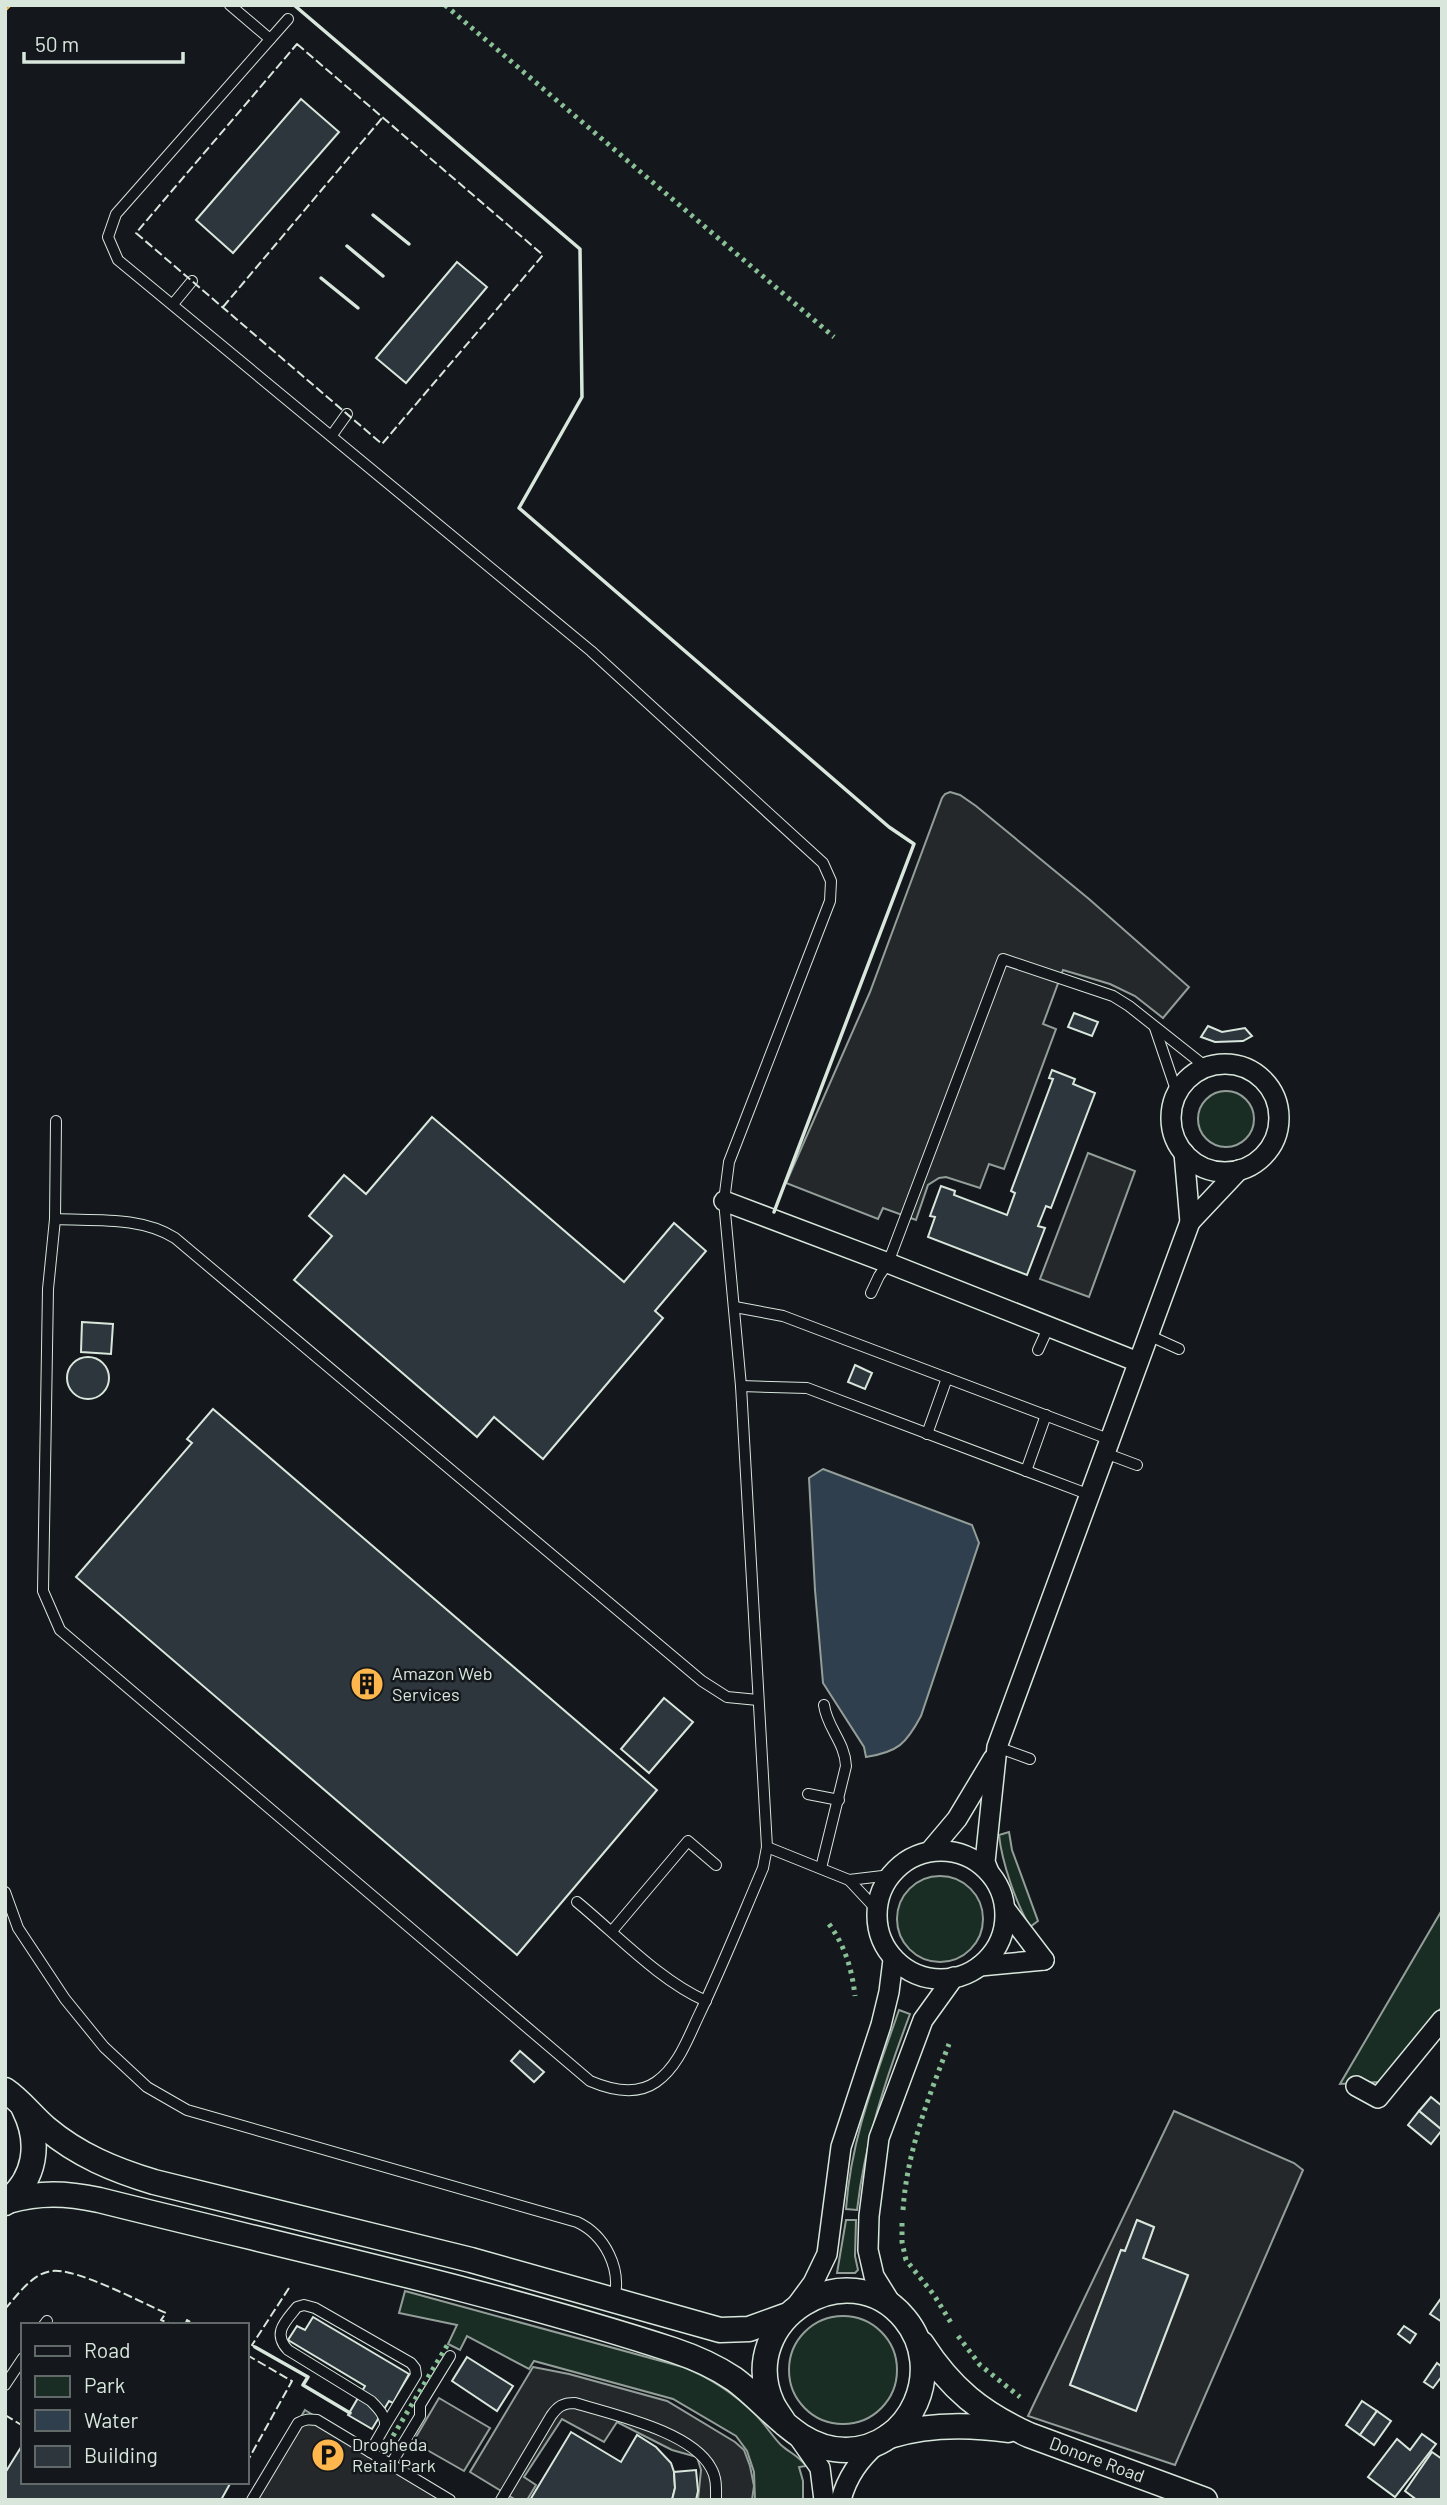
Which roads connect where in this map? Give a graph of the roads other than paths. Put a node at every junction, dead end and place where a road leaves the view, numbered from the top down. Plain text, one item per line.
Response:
1 (230, 5) edge
2 (288, 19) dead end
3 (270, 39) junction
4 (192, 281) dead end
5 (173, 304) junction
6 (347, 414) dead end
7 (332, 435) junction
8 (1155, 1028) junction
9 (1206, 1067) junction
10 (1177, 1093) junction
11 (56, 1121) dead end
12 (1184, 1153) junction
13 (1239, 1170) junction
14 (723, 1201) junction
15 (55, 1219) junction
16 (1190, 1222) junction
17 (888, 1263) junction
18 (872, 1293) dead end
19 (734, 1307) junction
20 (1049, 1326) junction
21 (1148, 1335) junction
22 (1179, 1349) dead end
23 (1038, 1350) dead end
24 (1138, 1362) junction
25 (947, 1378) junction
26 (741, 1386) junction
27 (1046, 1415) junction
28 (927, 1434) junction
29 (1108, 1447) junction
30 (1137, 1465) dead end
31 (1026, 1471) junction
32 (1090, 1495) junction
33 (758, 1700) junction
34 (824, 1705) dead end
35 (996, 1751) junction
36 (1030, 1759) dead end
37 (808, 1794) dead end
38 (839, 1800) junction
39 (767, 1847) junction
40 (930, 1851) junction
41 (716, 1865) dead end
42 (821, 1868) junction
43 (989, 1872) junction
44 (891, 1875) junction
45 (849, 1880) junction
46 (5, 1892) edge
47 (577, 1902) dead end
48 (877, 1910) junction
49 (1006, 1910) junction
50 (612, 1931) junction
51 (893, 1960) junction
52 (981, 1966) junction
53 (954, 1978) junction
54 (706, 2001) junction
55 (1442, 2020) edge
56 (1356, 2086) dead end
57 (5, 2090) edge
58 (23, 2108) junction
59 (7, 2202) edge
60 (614, 2300) junction
61 (892, 2306) junction
62 (791, 2311) junction
63 (914, 2332) junction
64 (450, 2356) dead end
65 (21, 2361) edge
66 (5, 2385) edge
67 (385, 2426) junction
68 (791, 2429) junction
69 (1029, 2435) junction
70 (885, 2438) junction
71 (370, 2452) junction
72 (391, 2464) junction
73 (253, 2500) edge
74 (450, 2500) edge
75 (501, 2500) edge
76 (716, 2500) edge
77 (824, 2500) edge
78 (841, 2500) edge
79 (1205, 2500) edge

1 - 3 lane
2 - 3 lane
3 - 5 lane
4 - 5 lane
5 - 7 lane
6 - 7 lane
7 - 14 lane
8 - 9 lane
8 - 10 lane
8 - 17 lane
9 - 10 street
9 - 13 street
10 - 12 street
11 - 15 lane
12 - 13 street
12 - 16 street
13 - 16 street
14 - 17 street
14 - 19 lane
15 - 33 lane
15 - 54 lane
16 - 21 street
17 - 18 lane
17 - 20 street
19 - 25 lane
19 - 26 lane
20 - 23 lane
20 - 24 street
21 - 22 lane
21 - 24 street
24 - 29 street
25 - 27 lane
25 - 28 lane
26 - 28 lane
26 - 33 lane
27 - 29 lane
27 - 31 lane
28 - 31 lane
29 - 30 lane
29 - 32 street
31 - 32 lane
32 - 35 street
33 - 39 lane
34 - 38 lane
35 - 36 lane
35 - 40 street
35 - 43 street
37 - 38 lane
38 - 42 lane
39 - 42 lane
39 - 54 lane
40 - 43 street
40 - 44 street
41 - 50 lane
42 - 45 lane
43 - 49 street
44 - 45 lane
44 - 48 street
45 - 48 lane
46 - 60 lane
47 - 50 lane
48 - 51 street
49 - 52 street
49 - 52 street
50 - 54 lane
51 - 53 street
51 - 62 street
52 - 53 street
53 - 61 street
55 - 56 street
57 - 58 street
58 - 59 street
58 - 60 street
59 - 68 street
60 - 62 street
61 - 62 street
61 - 63 street
62 - 68 street
63 - 69 street, Donore Road
63 - 70 street
64 - 72 lane
65 - 66 lane
67 - 67 lane
67 - 71 lane
68 - 70 street
68 - 77 street
69 - 70 street, Donore Road
69 - 79 street, Donore Road
70 - 78 street
71 - 72 lane
71 - 73 lane
72 - 74 lane
75 - 76 lane

